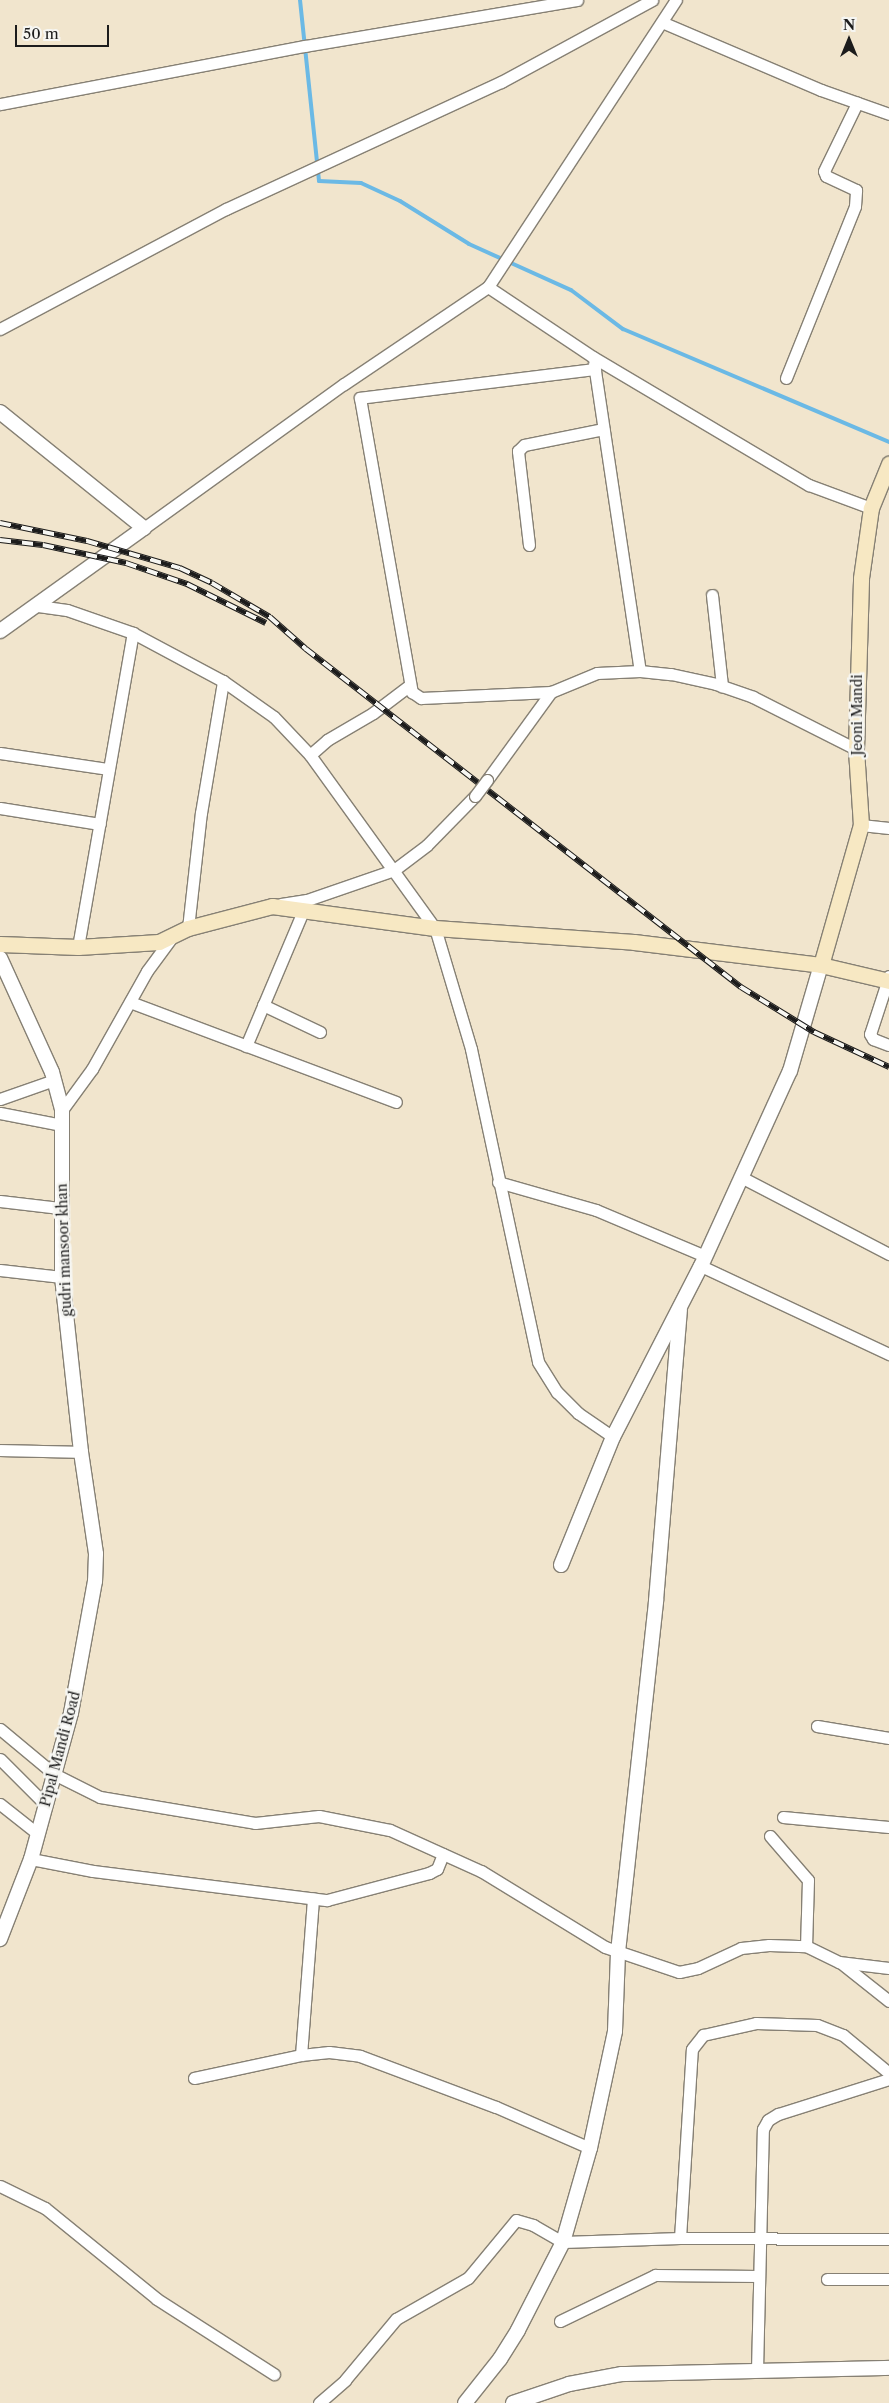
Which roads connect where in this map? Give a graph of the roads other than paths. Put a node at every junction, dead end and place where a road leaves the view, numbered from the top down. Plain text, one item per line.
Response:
1 (578, 0) edge
2 (652, 0) edge
3 (676, 0) edge
4 (664, 23) junction
5 (857, 103) junction
6 (0, 104) edge
7 (889, 114) edge
8 (488, 287) junction
9 (0, 329) edge
10 (593, 357) junction
11 (595, 369) junction
12 (786, 378) dead end
13 (344, 384) junction
14 (360, 398) junction
15 (0, 412) edge
16 (603, 429) junction
17 (889, 464) edge
18 (871, 508) junction
19 (144, 528) junction
20 (529, 545) dead end
21 (712, 595) dead end
22 (38, 606) junction
23 (0, 631) edge
24 (133, 633) junction
25 (640, 671) junction
26 (223, 681) junction
27 (410, 685) junction
28 (722, 686) junction
29 (551, 692) junction
30 (856, 749) junction
31 (0, 754) edge
32 (310, 755) junction
33 (109, 769) junction
34 (0, 808) edge
35 (100, 824) junction
36 (861, 825) junction
37 (889, 828) edge
38 (394, 870) junction
39 (272, 906) junction
40 (303, 910) junction
41 (188, 928) junction
42 (435, 928) junction
43 (173, 935) junction
44 (0, 944) edge
45 (78, 947) junction
46 (2, 966) edge
47 (820, 966) junction
48 (889, 979) edge
49 (130, 1002) junction
50 (263, 1005) junction
51 (320, 1032) dead end
52 (889, 1045) edge
53 (246, 1046) junction
54 (54, 1080) junction
55 (0, 1099) edge
56 (396, 1102) dead end
57 (62, 1110) junction
58 (0, 1114) edge
59 (62, 1125) junction
60 (740, 1177) junction
61 (498, 1182) junction
62 (0, 1201) edge
63 (60, 1208) junction
64 (889, 1254) edge
65 (703, 1261) junction
66 (0, 1270) edge
67 (62, 1278) junction
68 (680, 1310) junction
69 (889, 1354) edge
70 (613, 1437) junction
71 (0, 1450) edge
72 (81, 1452) junction
73 (96, 1554) joint
74 (561, 1565) dead end
75 (817, 1726) dead end
76 (0, 1729) edge
77 (889, 1738) edge
78 (0, 1759) edge
79 (54, 1774) junction
80 (0, 1804) edge
81 (45, 1804) junction
82 (784, 1817) dead end
83 (889, 1826) edge
84 (38, 1834) junction
85 (770, 1836) dead end
86 (443, 1854) junction
87 (31, 1859) junction
88 (313, 1898) junction
89 (0, 1939) edge
90 (806, 1946) junction
91 (618, 1952) junction
92 (840, 1962) junction
93 (889, 1968) edge
94 (889, 2001) edge
95 (301, 2055) junction
96 (889, 2073) edge
97 (194, 2078) dead end
98 (889, 2079) edge
99 (590, 2148) junction
100 (0, 2186) edge
101 (680, 2238) junction
102 (758, 2238) junction
103 (889, 2239) edge
104 (563, 2242) junction
105 (758, 2276) junction
106 (827, 2279) dead end
107 (889, 2279) edge
108 (560, 2320) dead end
109 (889, 2368) edge
110 (757, 2370) junction
111 (274, 2374) dead end
112 (319, 2403) edge
113 (464, 2403) edge
114 (513, 2403) edge

1 - 6 street
2 - 9 street
3 - 4 street
4 - 5 street
4 - 8 street
5 - 7 street
5 - 12 street
8 - 10 street
8 - 13 street
10 - 11 street
10 - 18 street
11 - 14 street
11 - 16 street
13 - 14 street
13 - 19 street
14 - 27 street
15 - 19 street
16 - 20 street
16 - 25 street
17 - 18 main road, Jeoni Mandi
18 - 30 main road, Jeoni Mandi
19 - 22 street
21 - 28 street
22 - 23 street
22 - 24 street
24 - 26 street
24 - 33 street
25 - 28 street
25 - 29 street
26 - 32 street
26 - 41 street
27 - 29 street
27 - 32 street
28 - 30 street
29 - 38 street, bridge
30 - 36 main road, Jeoni Mandi
31 - 33 street
32 - 38 street
33 - 35 street
34 - 35 street
35 - 45 street
36 - 37 street
36 - 47 main road, Jeoni Mandi
38 - 39 street
38 - 42 street
39 - 40 main road
39 - 41 main road
40 - 42 main road
40 - 50 street
41 - 43 main road
42 - 47 main road
42 - 61 street
43 - 45 main road
43 - 49 street
44 - 45 main road
46 - 54 street, gudri mansoor khan
47 - 48 main road
47 - 60 street
48 - 52 street
49 - 53 street
49 - 57 street
50 - 51 street
50 - 53 street
53 - 56 street
54 - 55 street
54 - 57 street, gudri mansoor khan
57 - 59 street, gudri mansoor khan
58 - 59 street
59 - 63 street, gudri mansoor khan
60 - 64 street
60 - 65 street
61 - 65 street
61 - 70 street
62 - 63 street
63 - 67 street, gudri mansoor khan
65 - 68 street
65 - 69 street
66 - 67 street
67 - 72 street, gudri mansoor khan
68 - 70 street
68 - 91 street
70 - 74 street
71 - 72 street
72 - 73 street, gudri mansoor khan
73 - 79 street, Pipal Mandi Road
75 - 77 street
76 - 79 street
78 - 81 street
79 - 81 street, Pipal Mandi Road
79 - 86 street
80 - 84 street
81 - 84 street, Pipal Mandi Road
82 - 83 street
84 - 87 street, Pipal Mandi Road
85 - 90 street
86 - 88 street
86 - 91 street
87 - 88 street
87 - 89 street, Pipal Mandi Road
88 - 95 street
90 - 91 street
90 - 92 street
91 - 99 street
92 - 93 street
92 - 94 street
95 - 97 street
95 - 99 street
96 - 101 street
98 - 102 street
99 - 104 street
100 - 111 street
101 - 102 street
101 - 104 street
102 - 103 street
102 - 105 street
104 - 112 street
104 - 113 street
105 - 108 street
105 - 110 street
106 - 107 street
109 - 110 street
110 - 114 street

